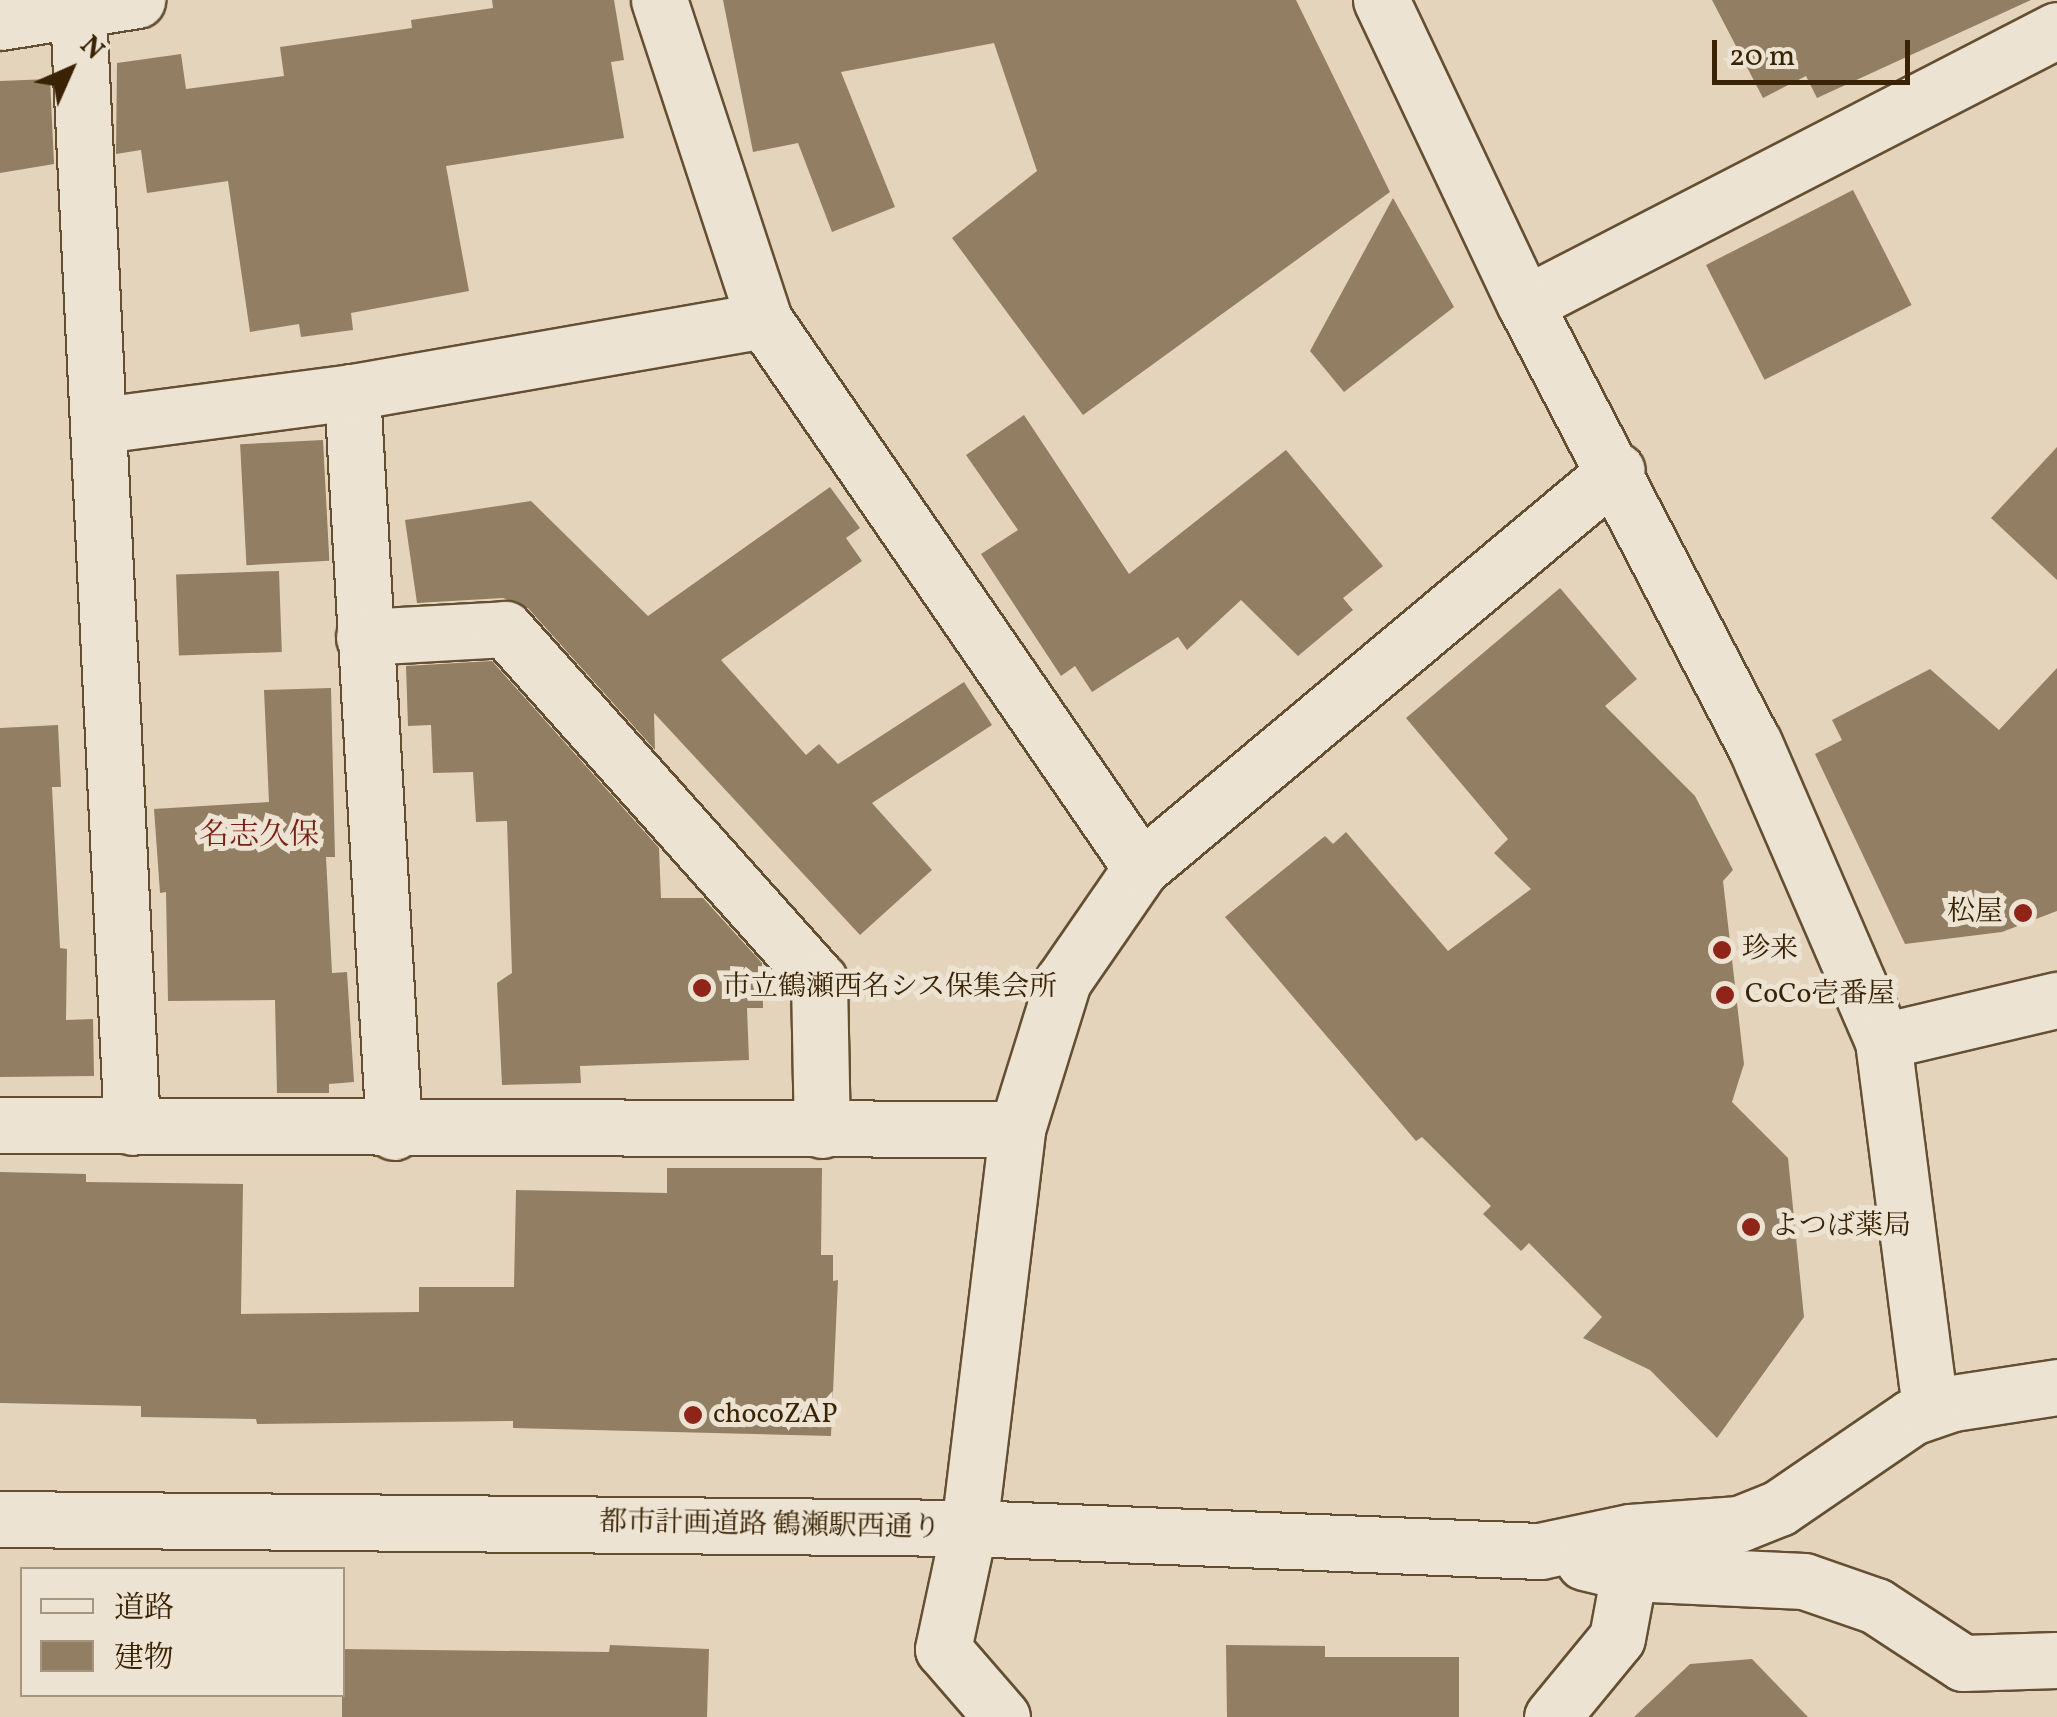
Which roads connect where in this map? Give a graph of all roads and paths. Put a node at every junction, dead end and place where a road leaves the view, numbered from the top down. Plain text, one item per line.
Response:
1 (137, 0) edge
2 (659, 0) edge
3 (1382, 0) edge
4 (78, 12) junction
5 (0, 22) edge
6 (2057, 30) edge
7 (1525, 304) junction
8 (764, 320) junction
9 (352, 392) junction
10 (102, 425) junction
11 (1616, 470) junction
12 (364, 637) junction
13 (1141, 868) junction
14 (2057, 1000) edge
15 (1883, 1041) junction
16 (0, 1125) edge
17 (132, 1127) junction
18 (1017, 1129) junction
19 (822, 1130) junction
20 (394, 1132) junction
21 (2057, 1388) edge
22 (1930, 1410) junction
23 (0, 1519) edge
24 (969, 1528) junction
25 (1540, 1551) junction
26 (1629, 1573) junction
27 (2057, 1660) edge
28 (1002, 1717) edge
29 (1552, 1717) edge

1 - 4 street
2 - 8 street
3 - 7 street
4 - 5 street
4 - 10 street
6 - 7 street
7 - 11 street
8 - 9 street
8 - 13 street
9 - 10 street
9 - 12 street
10 - 17 street
11 - 13 street
11 - 15 street
12 - 19 street
12 - 20 street
13 - 18 street
14 - 15 street
15 - 22 street
16 - 17 street
17 - 20 street
18 - 19 street
18 - 24 street
19 - 20 street
21 - 22 street
22 - 25 street
23 - 24 street, 都市計画道路 鶴瀬駅西通り
24 - 25 street, 都市計画道路 鶴瀬駅西通り
24 - 28 street
25 - 26 street
26 - 27 street
26 - 29 street

